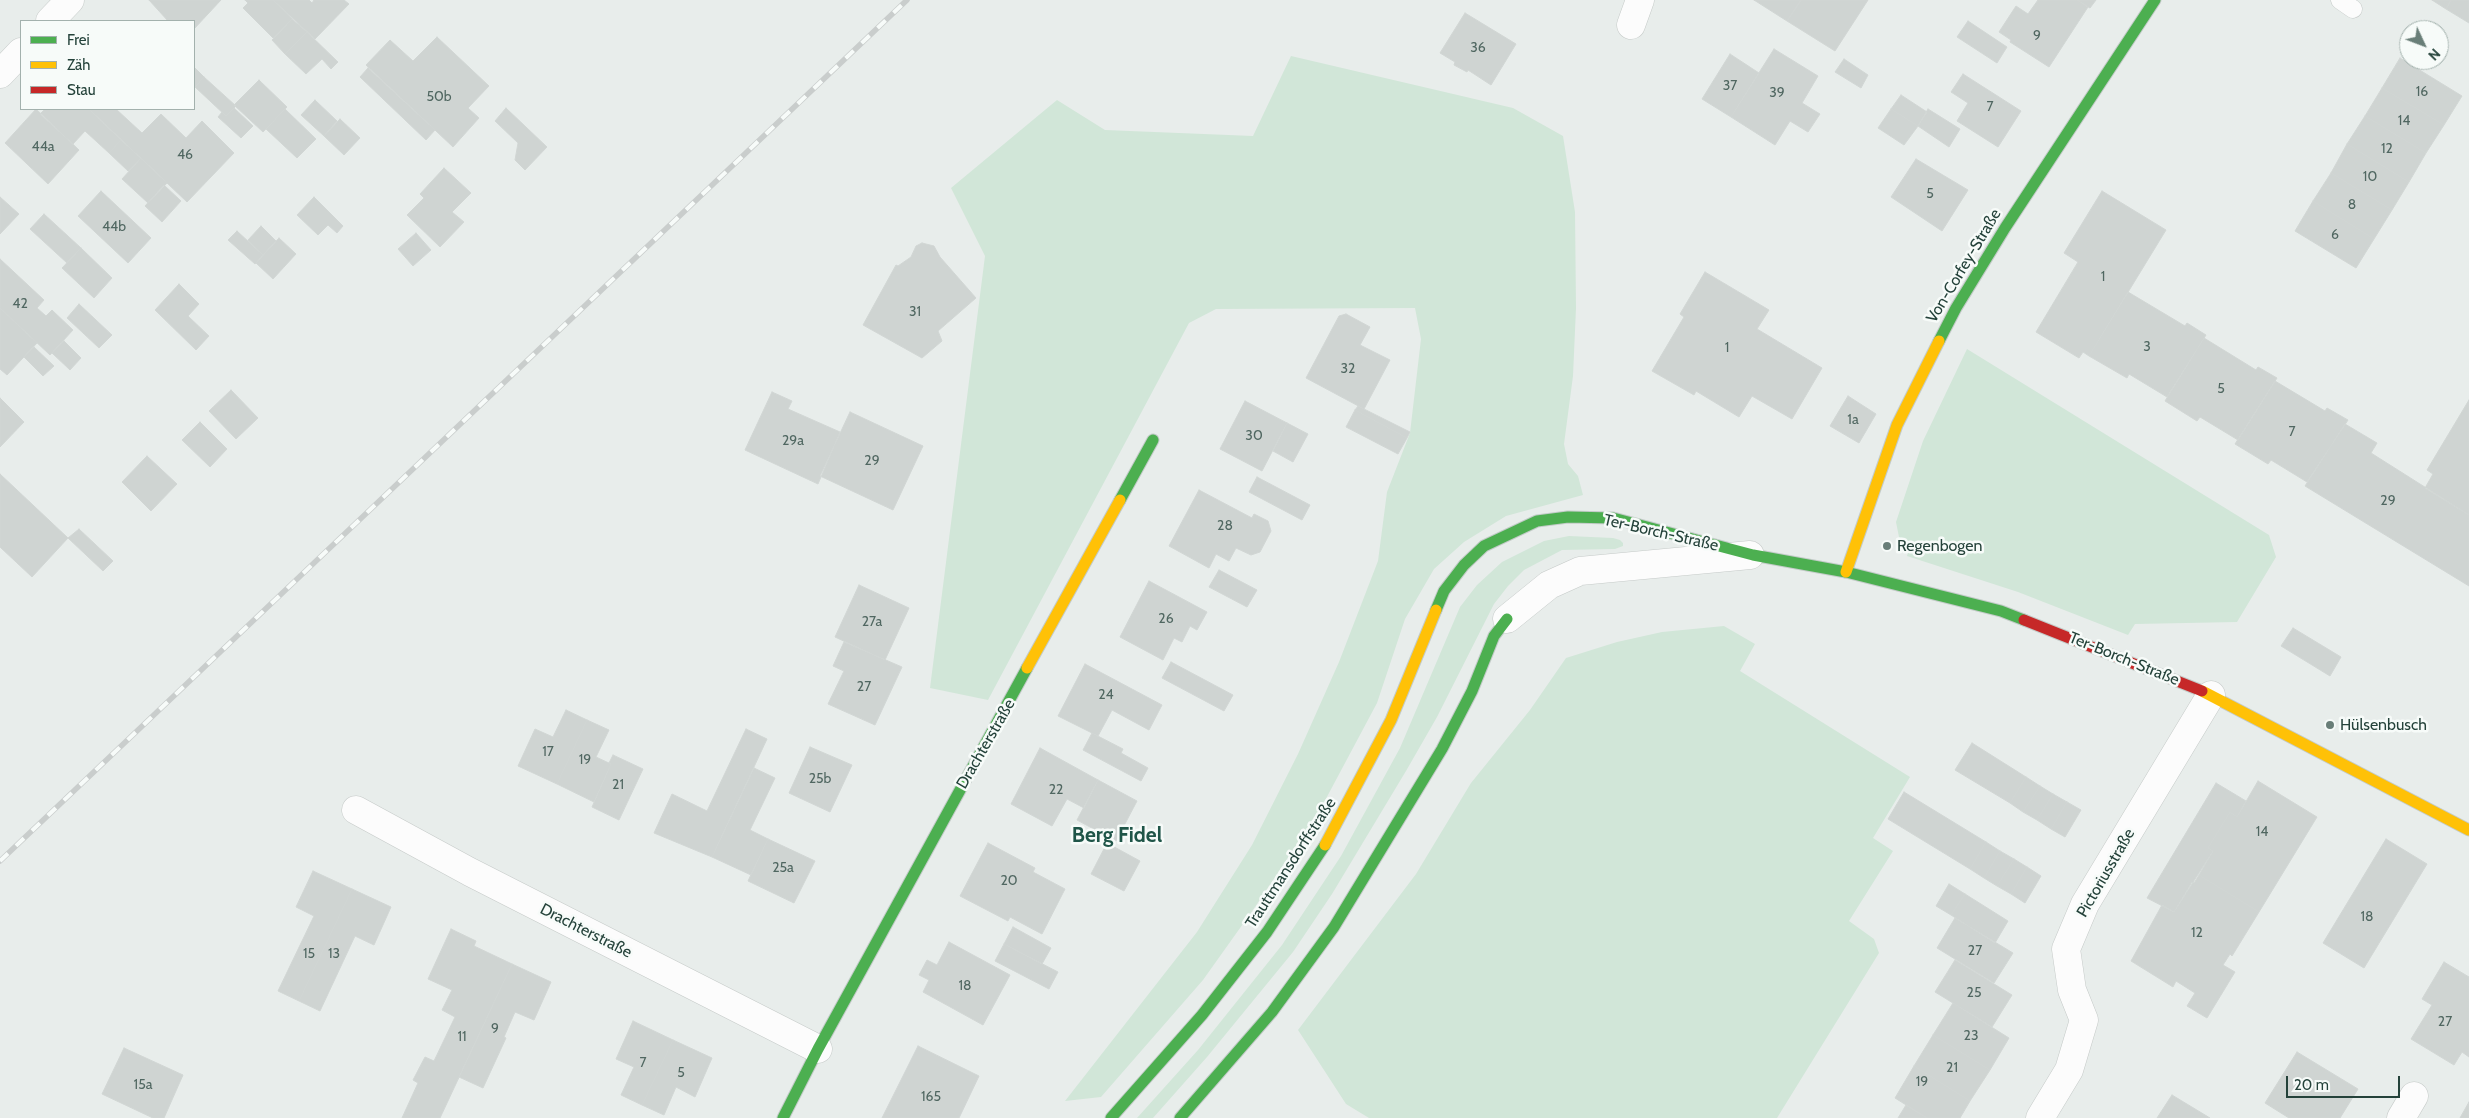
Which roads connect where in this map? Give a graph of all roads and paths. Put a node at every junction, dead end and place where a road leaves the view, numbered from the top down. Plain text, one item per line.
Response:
1 (70, 0) edge
2 (2154, 0) edge
3 (51, 20) edge
4 (20, 53) edge
5 (0, 74) edge
6 (1154, 440) dead end
7 (1754, 555) junction
8 (1846, 572) junction
9 (1444, 591) joint
10 (1507, 619) joint
11 (2212, 695) junction
12 (356, 810) dead end
13 (2469, 830) edge
14 (818, 1049) junction
15 (783, 1118) edge
16 (1111, 1118) edge
17 (1180, 1118) edge
18 (2040, 1118) edge

1 - 3 street
2 - 8 street, Von-Corfey-Straße
4 - 5 street
6 - 14 street, Drachterstraße
7 - 8 street, Ter-Borch-Straße
7 - 9 street, Ter-Borch-Straße
7 - 10 street, Ter-Borch-Straße
8 - 11 street, Ter-Borch-Straße
9 - 16 street, Trauttmansdorffstraße
10 - 17 street
11 - 13 street, Ter-Borch-Straße
11 - 18 street, Pictoriusstraße
12 - 14 street, Drachterstraße
14 - 15 street, Drachterstraße

